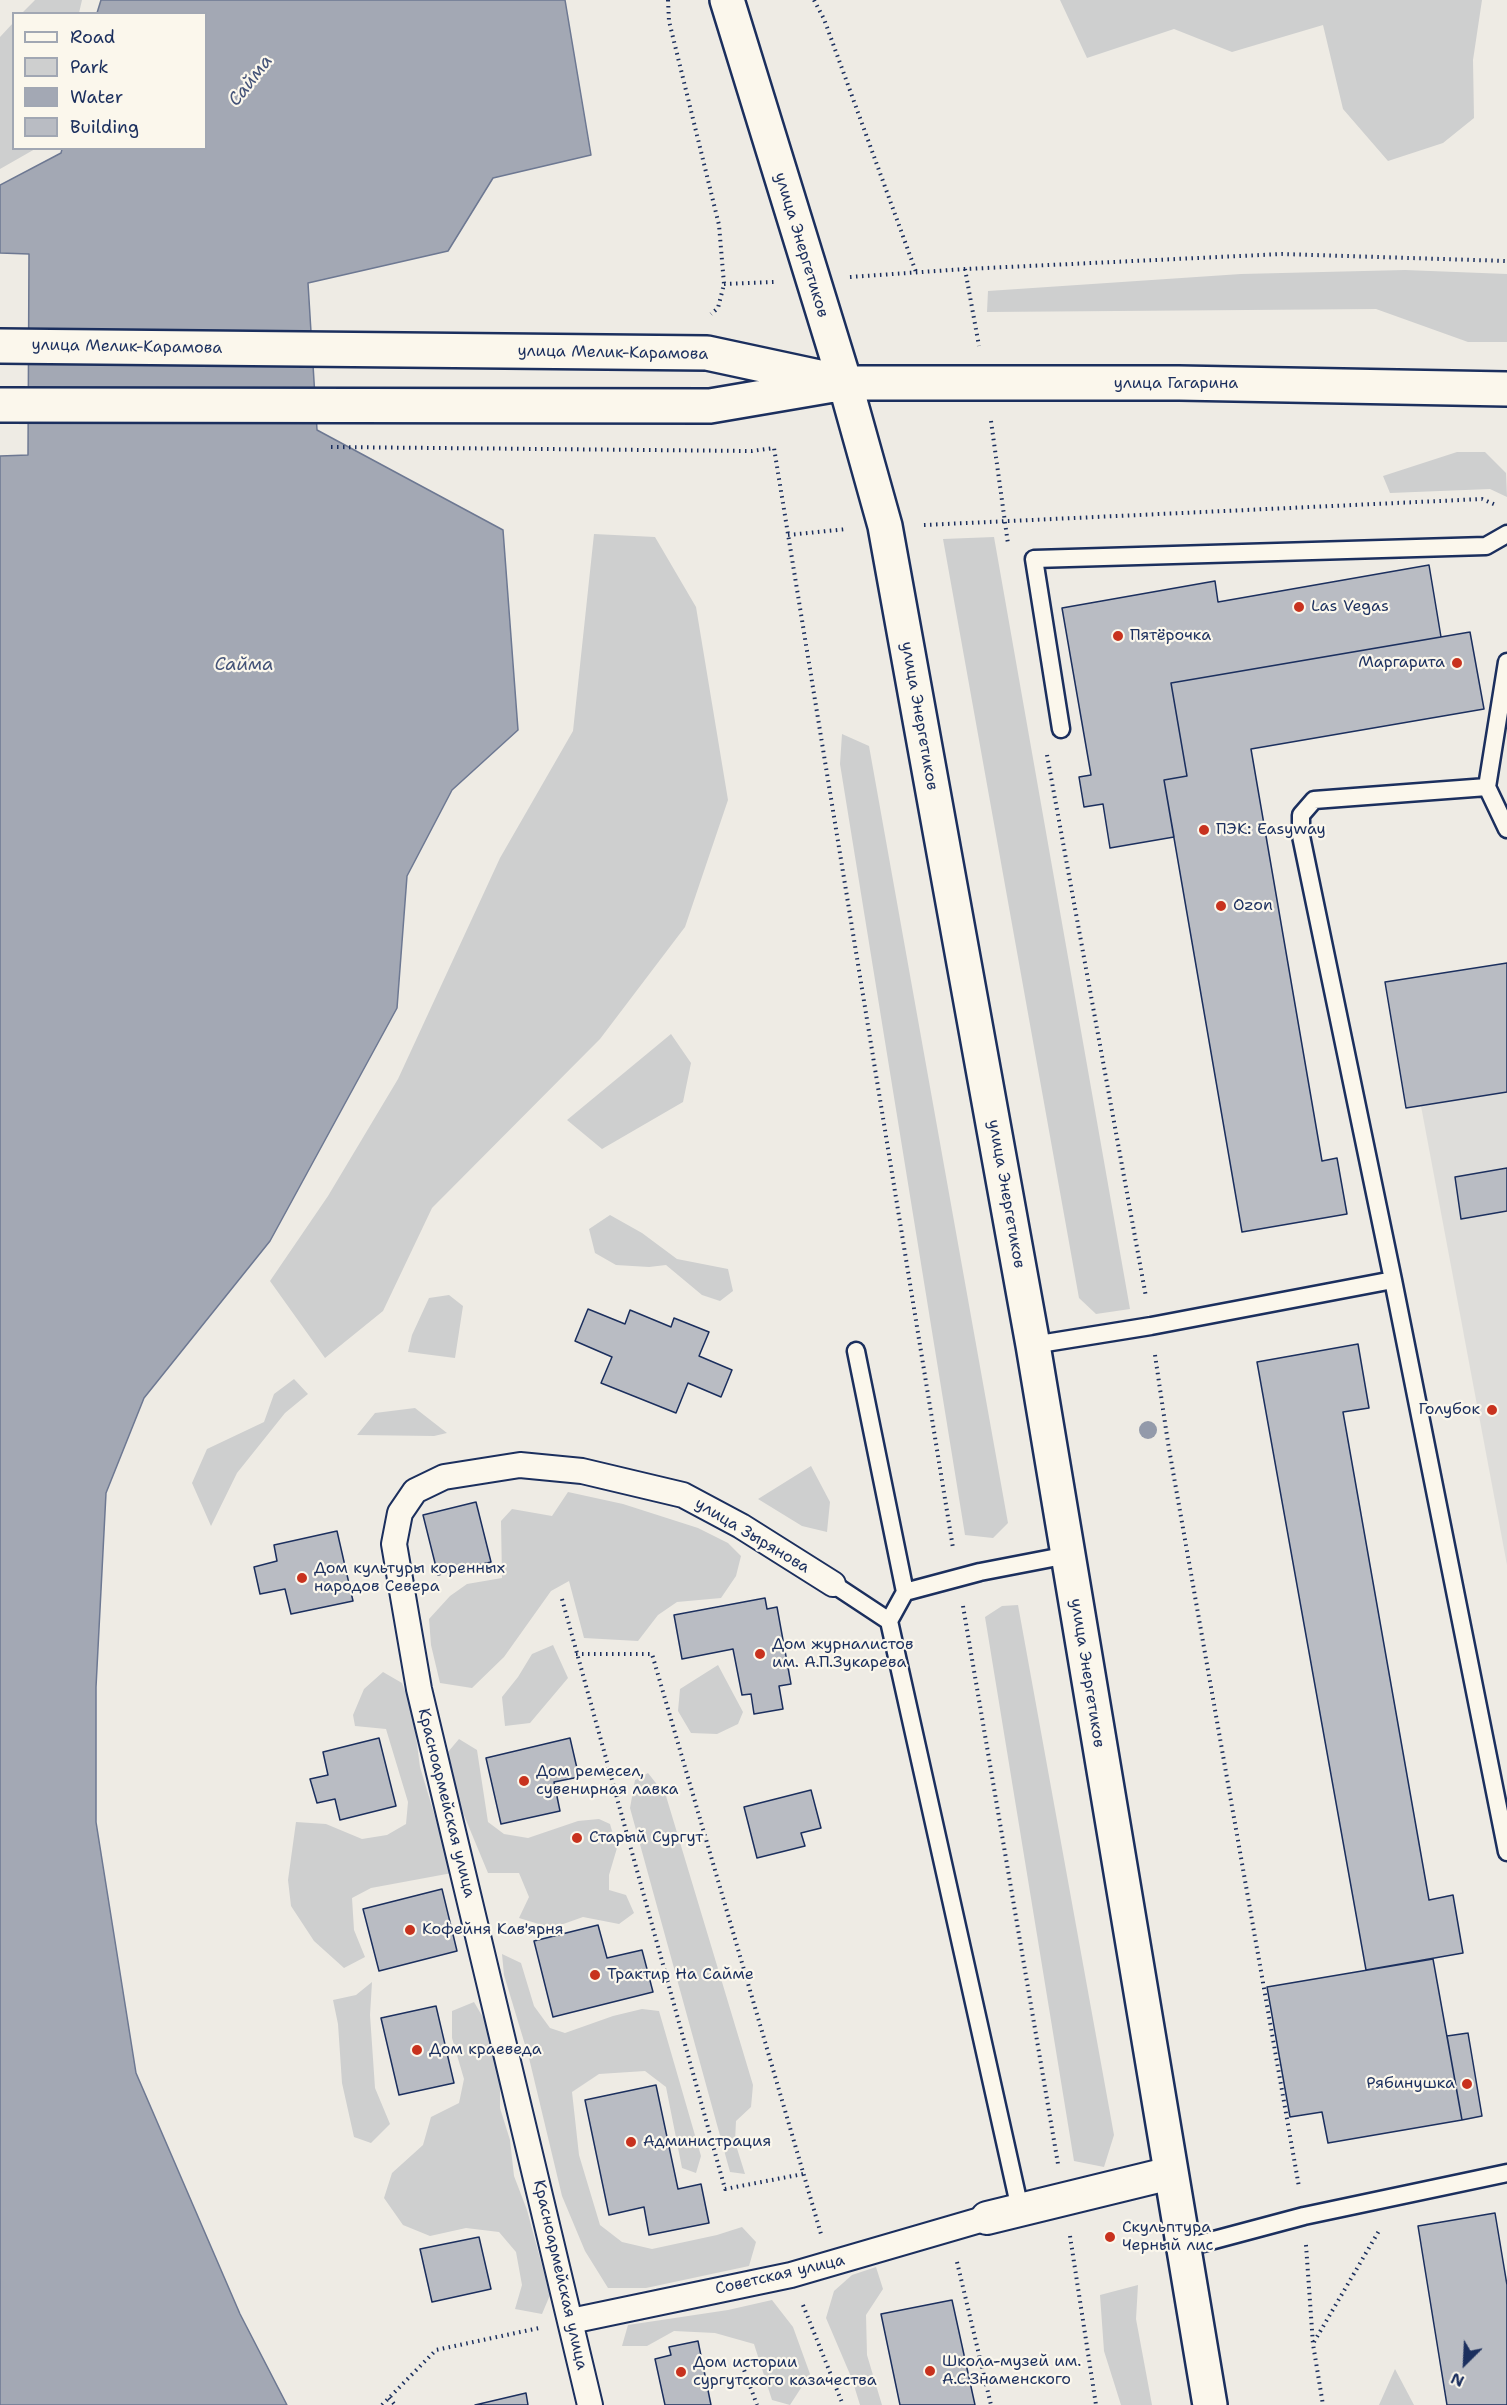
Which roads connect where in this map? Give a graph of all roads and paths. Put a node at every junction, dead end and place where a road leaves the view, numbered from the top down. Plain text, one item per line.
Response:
1 (668, 0) edge
2 (727, 0) edge
3 (814, 0) edge
4 (1507, 261) edge
5 (965, 269) junction
6 (916, 272) junction
7 (812, 280) junction
8 (724, 284) junction
9 (703, 320) dead end
10 (0, 346) edge
11 (845, 383) junction
12 (986, 383) junction
13 (1507, 389) edge
14 (0, 405) edge
15 (322, 446) dead end
16 (1499, 506) dead end
17 (1004, 522) junction
18 (885, 526) junction
19 (1507, 534) edge
20 (788, 535) junction
21 (1009, 545) dead end
22 (1507, 662) edge
23 (1061, 729) dead end
24 (1045, 744) dead end
25 (1487, 787) junction
26 (1507, 829) edge
27 (1394, 1281) junction
28 (1151, 1326) junction
29 (1033, 1345) junction
30 (856, 1351) dead end
31 (400, 1513) joint
32 (1068, 1555) junction
33 (958, 1578) junction
34 (832, 1584) joint
35 (905, 1593) junction
36 (562, 1599) dead end
37 (889, 1622) junction
38 (576, 1653) junction
39 (1507, 1852) edge
40 (1507, 2172) edge
41 (1171, 2173) junction
42 (803, 2174) junction
43 (1064, 2200) junction
44 (1383, 2201) junction
45 (1020, 2209) junction
46 (1304, 2216) junction
47 (987, 2218) joint
48 (949, 2229) junction
49 (1184, 2248) junction
50 (829, 2265) junction
51 (791, 2275) junction
52 (571, 2321) junction
53 (1313, 2344) junction
54 (740, 2359) dead end
55 (389, 2397) junction
56 (382, 2405) edge
57 (395, 2405) edge
58 (590, 2405) edge
59 (757, 2405) edge
60 (843, 2405) edge
61 (991, 2405) edge
62 (1096, 2405) edge
63 (1210, 2405) edge
64 (1323, 2405) edge

1 - 8 path
2 - 7 main road, улица Энергетиков
3 - 6 path
4 - 5 path
5 - 6 path
5 - 12 path
6 - 7 path
7 - 8 path
7 - 11 main road, улица Энергетиков
8 - 9 path
10 - 11 main road, улица Мелик-Карамова
11 - 12 main road, улица Гагарина
11 - 14 main road
11 - 18 main road, улица Энергетиков
12 - 13 main road, улица Гагарина
12 - 17 path
15 - 20 path
16 - 17 path
17 - 18 path
17 - 21 path
18 - 20 path
18 - 29 main road, улица Энергетиков
19 - 23 lane
20 - 33 path
22 - 25 lane
24 - 28 path
25 - 26 lane
25 - 27 lane
27 - 28 lane
27 - 39 lane
28 - 29 lane
28 - 46 path
29 - 32 main road, улица Энергетиков
30 - 35 lane
31 - 34 street, улица Зырянова
31 - 52 street, Красноармейская улица
32 - 33 lane
32 - 41 main road, улица Энергетиков
33 - 35 lane
33 - 43 path
34 - 37 lane
35 - 37 lane
36 - 38 path
37 - 45 lane
38 - 42 path
38 - 42 path
40 - 44 lane
41 - 43 street
41 - 49 main road, улица Энергетиков
42 - 50 path
43 - 45 street
43 - 62 path
44 - 46 lane
44 - 53 path
45 - 47 street
46 - 49 lane
46 - 53 path
47 - 48 street, Советская улица
48 - 50 street, Советская улица
48 - 61 path
49 - 63 main road, улица Энергетиков
50 - 51 street, Советская улица
51 - 52 street, Советская улица
51 - 60 path
52 - 55 path
52 - 58 street, Красноармейская улица
53 - 64 path
54 - 59 path
55 - 56 path
55 - 57 path

